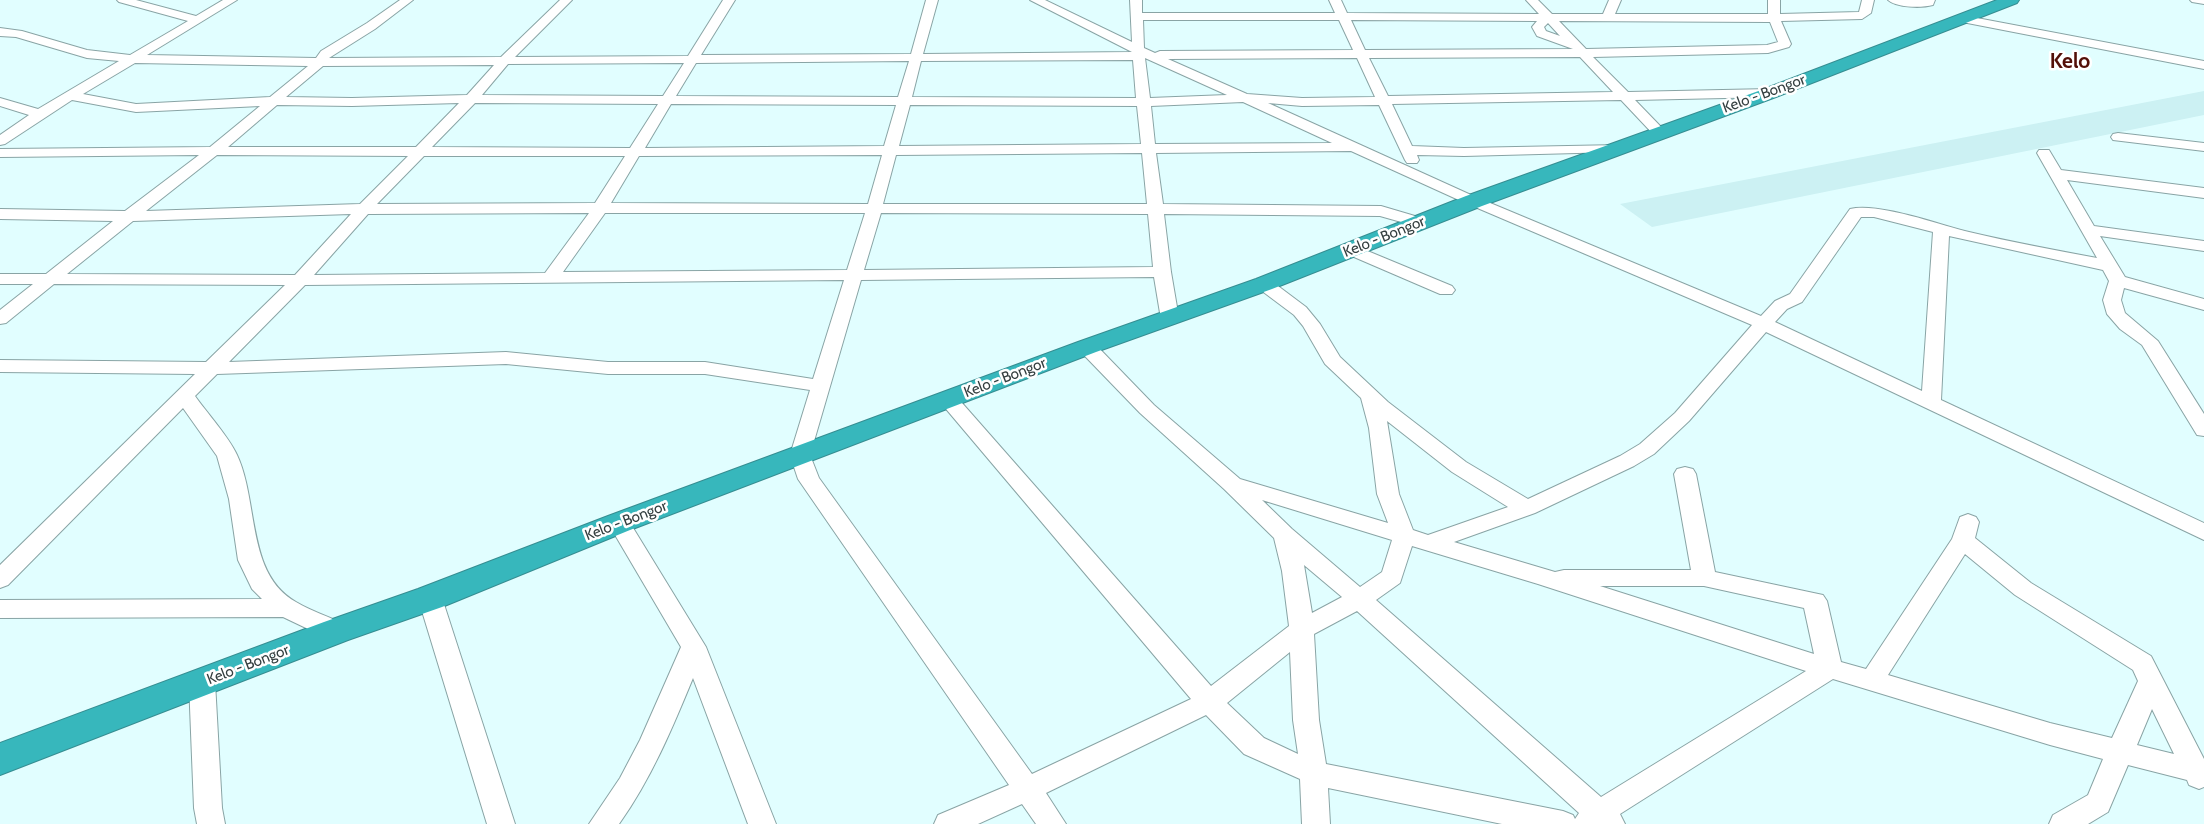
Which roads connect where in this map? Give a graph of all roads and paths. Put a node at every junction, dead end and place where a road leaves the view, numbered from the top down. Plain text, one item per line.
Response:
1 (123, 0) edge
2 (231, 0) edge
3 (407, 0) edge
4 (566, 0) edge
5 (729, 0) edge
6 (932, 0) edge
7 (1036, 0) edge
8 (1136, 0) edge
9 (1335, 0) edge
10 (1532, 0) edge
11 (1615, 0) edge
12 (1774, 0) edge
13 (1868, 0) edge
14 (1894, 0) edge
15 (1929, 0) edge
16 (2011, 0) edge
17 (2196, 0) edge
18 (2204, 1) edge
19 (1137, 16) junction
20 (1548, 16) junction
21 (1344, 17) junction
22 (1608, 17) junction
23 (1774, 18) junction
24 (1961, 19) junction
25 (200, 20) junction
26 (0, 32) edge
27 (1579, 49) junction
28 (1143, 53) junction
29 (1361, 54) junction
30 (915, 57) junction
31 (694, 58) junction
32 (134, 59) junction
33 (506, 59) junction
34 (320, 62) junction
35 (2204, 65) edge
36 (1770, 93) junction
37 (1624, 95) junction
38 (70, 96) junction
39 (1249, 98) junction
40 (471, 99) junction
41 (667, 100) junction
42 (902, 100) junction
43 (1383, 100) junction
44 (271, 101) junction
45 (1144, 101) junction
46 (0, 102) edge
47 (40, 114) junction
48 (1659, 132) junction
49 (2118, 137) dead end
50 (0, 141) edge
51 (1355, 146) junction
52 (2204, 147) edge
53 (1149, 148) junction
54 (1615, 148) junction
55 (889, 150) junction
56 (214, 151) junction
57 (420, 151) junction
58 (634, 152) junction
59 (0, 153) edge
60 (2044, 153) dead end
61 (1410, 156) junction
62 (2055, 174) junction
63 (1421, 177) junction
64 (2204, 193) edge
65 (1480, 199) junction
66 (600, 208) junction
67 (364, 209) junction
68 (1156, 209) junction
69 (874, 210) junction
70 (0, 214) edge
71 (129, 216) junction
72 (1419, 222) junction
73 (1941, 229) junction
74 (2090, 230) junction
75 (2204, 246) edge
76 (1353, 250) junction
77 (1162, 272) junction
78 (2113, 273) junction
79 (853, 276) junction
80 (550, 278) junction
81 (0, 279) edge
82 (49, 279) junction
83 (300, 280) junction
84 (1264, 284) junction
85 (1446, 290) dead end
86 (2204, 305) edge
87 (0, 319) edge
88 (1170, 319) junction
89 (1764, 324) junction
90 (1087, 347) junction
91 (0, 366) edge
92 (211, 368) junction
93 (820, 386) junction
94 (184, 395) junction
95 (1370, 397) junction
96 (948, 399) junction
97 (1931, 401) junction
98 (2204, 430) edge
99 (800, 455) junction
100 (1685, 474) dead end
101 (1232, 484) junction
102 (1528, 508) junction
103 (619, 523) junction
104 (2204, 532) edge
105 (1284, 535) junction
106 (1404, 536) junction
107 (1429, 543) junction
108 (1546, 578) junction
109 (1704, 578) junction
110 (0, 579) edge
111 (430, 598) junction
112 (1359, 599) junction
113 (286, 608) junction
114 (0, 609) edge
115 (1302, 629) junction
116 (336, 631) junction
117 (694, 647) junction
118 (1830, 668) junction
119 (1872, 680) junction
120 (2150, 680) junction
121 (202, 682) junction
122 (1209, 702) junction
123 (2121, 752) junction
124 (0, 759) edge
125 (1314, 773) junction
126 (2201, 776) edge
127 (1028, 789) junction
128 (1599, 820) edge
129 (211, 824) edge
130 (501, 824) edge
131 (603, 824) edge
132 (762, 824) edge
133 (948, 824) edge
134 (1052, 824) edge
135 (1316, 824) edge
136 (1563, 824) edge
137 (2063, 824) edge

1 - 25 street
2 - 25 street
3 - 34 street
4 - 33 street
5 - 31 street
6 - 30 street
7 - 28 street
8 - 19 street
9 - 21 street
10 - 20 street
11 - 22 street
12 - 23 street
13 - 23 street
14 - 15 street
16 - 24 highway, Kelo - Bongor
17 - 18 street
19 - 21 street
19 - 28 street
20 - 21 street
20 - 22 street
20 - 27 street
21 - 29 street
22 - 23 street
23 - 27 street
24 - 35 street
24 - 36 highway, Kelo - Bongor
25 - 32 street
26 - 32 street
27 - 29 street
27 - 37 street
28 - 29 street
28 - 30 street
28 - 39 street
28 - 45 street
29 - 43 street
30 - 31 street
30 - 42 street
31 - 33 street
31 - 41 street
32 - 34 street
32 - 38 street
33 - 34 street
33 - 40 street
34 - 44 street
36 - 37 street
36 - 48 highway, Kelo - Bongor
37 - 43 street
37 - 48 street
38 - 44 street
38 - 47 street
39 - 43 street
39 - 45 street
39 - 51 street
40 - 41 street
40 - 44 street
40 - 57 street
41 - 42 street
41 - 58 street
42 - 45 street
42 - 55 street
43 - 61 street
44 - 56 street
45 - 53 street
46 - 47 street
47 - 50 street
48 - 54 highway, Kelo - Bongor
49 - 52 street
51 - 53 street
51 - 63 street
53 - 55 street
53 - 68 street
54 - 61 street
54 - 65 highway, Kelo - Bongor
55 - 58 street
55 - 69 street
56 - 57 street
56 - 59 street
56 - 71 street
57 - 58 street
57 - 67 street
58 - 66 street
60 - 62 street
61 - 63 street
61 - 65 street
62 - 64 street
62 - 74 street
63 - 65 street
65 - 72 highway, Kelo - Bongor
65 - 89 street
66 - 67 street
66 - 69 street
66 - 80 street
67 - 71 street
67 - 83 street
68 - 69 street
68 - 72 street
68 - 77 street
69 - 79 street
70 - 71 street
71 - 82 street
72 - 76 highway, Kelo - Bongor
73 - 78 street
73 - 89 street
73 - 97 street
74 - 75 street
74 - 78 street
76 - 84 highway, Kelo - Bongor
76 - 85 street
77 - 79 street
77 - 88 street
78 - 86 street
78 - 98 street
79 - 80 street
79 - 93 street
80 - 83 street
81 - 82 street
82 - 83 street
82 - 87 street
83 - 92 street
84 - 88 highway, Kelo - Bongor
84 - 95 street
88 - 90 highway, Kelo - Bongor
89 - 97 street
89 - 102 street
90 - 96 highway, Kelo - Bongor
90 - 101 street
91 - 92 street
92 - 93 street
92 - 94 street
93 - 99 street
94 - 110 street
94 - 113 street
95 - 102 street
95 - 106 street
96 - 99 highway, Kelo - Bongor
96 - 122 street
97 - 104 street
99 - 103 highway, Kelo - Bongor
99 - 127 street
100 - 109 street
101 - 105 street
101 - 106 street
102 - 107 street
103 - 111 highway, Kelo - Bongor
103 - 117 street
105 - 112 street
105 - 115 street
106 - 107 street
106 - 112 street
107 - 108 street
108 - 109 street
108 - 118 street
109 - 118 street
111 - 116 highway, Kelo - Bongor
111 - 130 street
112 - 115 street
112 - 128 street
113 - 114 street
113 - 116 street
115 - 122 street
115 - 125 street
116 - 121 highway, Kelo - Bongor
117 - 131 street
117 - 132 street
118 - 119 street
118 - 128 street
119 - 120 street
119 - 123 street
120 - 123 street
120 - 126 street
121 - 124 highway, Kelo - Bongor
121 - 129 street
122 - 125 street
122 - 127 street
123 - 126 street
123 - 137 street
125 - 135 street
125 - 136 street
127 - 133 street
127 - 134 street

